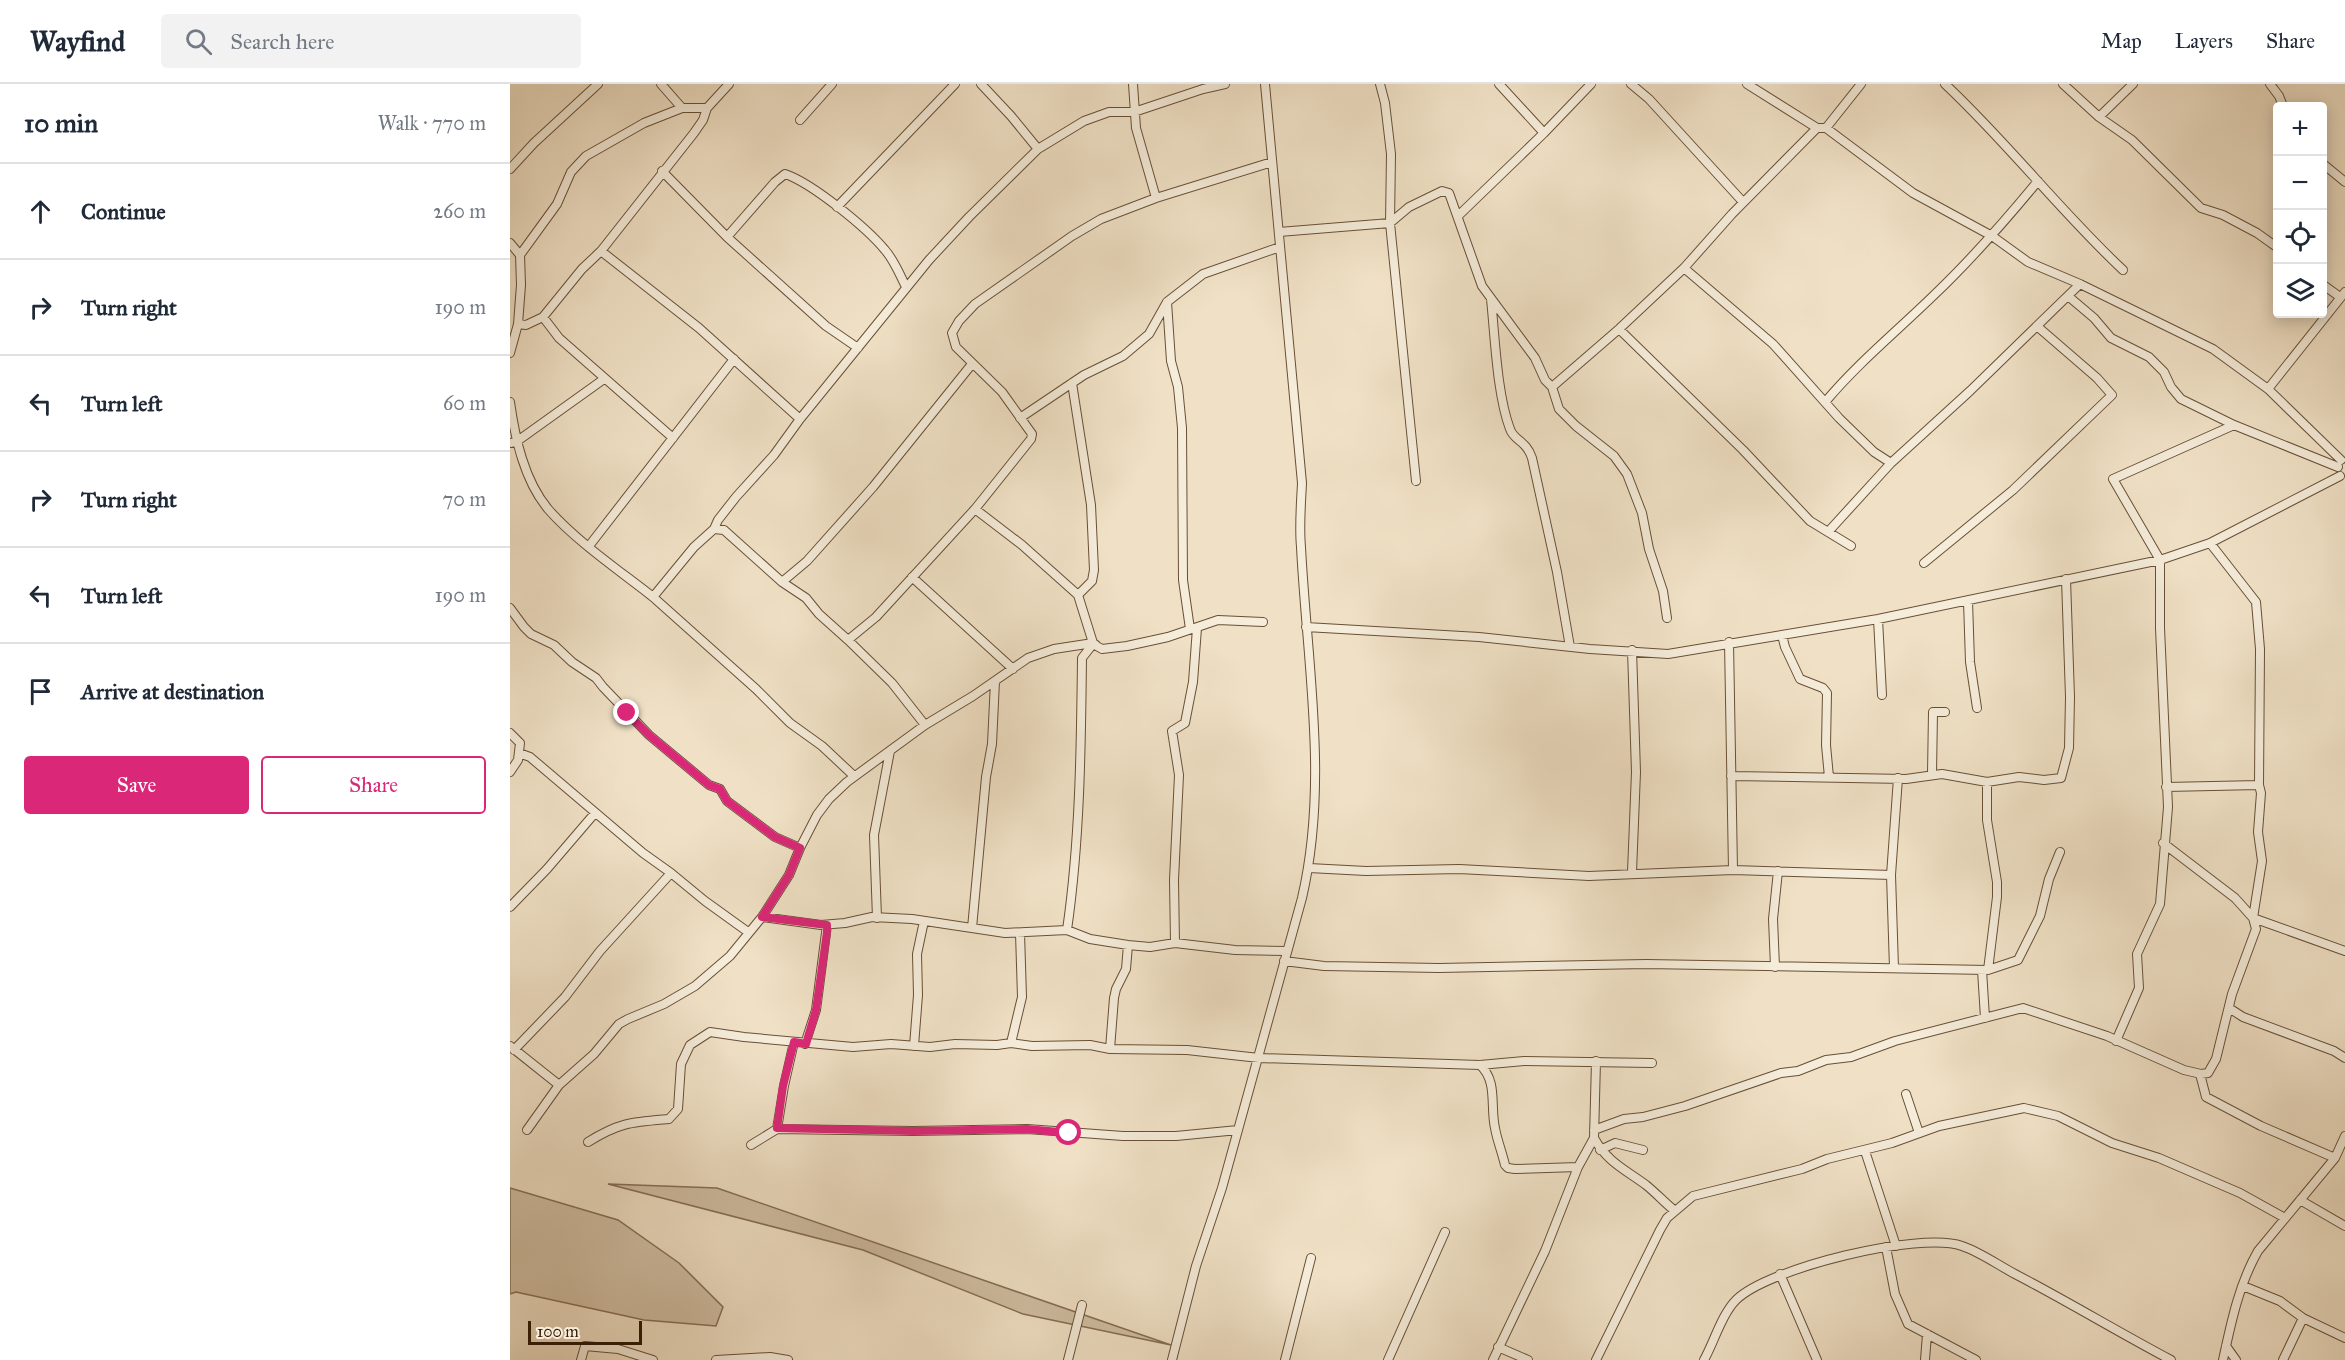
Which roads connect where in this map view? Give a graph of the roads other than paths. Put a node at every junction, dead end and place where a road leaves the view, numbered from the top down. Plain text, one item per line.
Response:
1 (598, 84) edge
2 (661, 84) edge
3 (729, 84) edge
4 (832, 84) edge
5 (955, 84) edge
6 (981, 84) edge
7 (1133, 84) edge
8 (1225, 84) edge
9 (1265, 84) edge
10 (1380, 84) edge
11 (1499, 84) edge
12 (1591, 84) edge
13 (1631, 84) edge
14 (1747, 84) edge
15 (1861, 84) edge
16 (1945, 84) edge
17 (2063, 84) edge
18 (2133, 84) edge
19 (2270, 84) edge
20 (2281, 102) edge
21 (682, 108) junction
22 (707, 108) junction
23 (1134, 112) junction
24 (2099, 117) junction
25 (800, 120) dead end
26 (1821, 128) junction
27 (1544, 133) junction
28 (1038, 149) junction
29 (1272, 162) junction
30 (2327, 167) edge
31 (510, 169) edge
32 (662, 171) junction
33 (2038, 181) junction
34 (2345, 182) edge
35 (1156, 198) junction
36 (1743, 202) junction
37 (837, 207) junction
38 (1458, 216) junction
39 (1390, 223) junction
40 (1279, 232) junction
41 (1992, 236) junction
42 (727, 237) junction
43 (510, 243) edge
44 (2273, 245) edge
45 (1280, 247) junction
46 (601, 250) junction
47 (520, 255) junction
48 (1684, 268) junction
49 (2123, 270) dead end
50 (2080, 284) junction
51 (2327, 286) edge
52 (906, 287) junction
53 (2343, 294) edge
54 (2068, 296) junction
55 (1491, 298) junction
56 (1167, 302) junction
57 (543, 317) junction
58 (518, 324) junction
59 (2038, 327) junction
60 (1619, 329) junction
61 (511, 348) edge
62 (858, 348) junction
63 (734, 359) junction
64 (972, 364) junction
65 (604, 379) junction
66 (1072, 383) junction
67 (1552, 387) junction
68 (2268, 389) junction
69 (1826, 401) junction
70 (510, 402) edge
71 (1020, 418) junction
72 (800, 419) junction
73 (2234, 425) junction
74 (673, 438) junction
75 (513, 443) edge
76 (1891, 463) junction
77 (2342, 468) edge
78 (1416, 481) dead end
79 (975, 509) junction
80 (714, 529) junction
81 (1828, 532) junction
82 (2210, 543) junction
83 (589, 546) junction
84 (1851, 546) dead end
85 (2160, 560) junction
86 (1924, 563) dead end
87 (912, 578) junction
88 (2066, 579) junction
89 (782, 582) junction
90 (1078, 595) junction
91 (653, 597) junction
92 (1968, 601) junction
93 (510, 608) edge
94 (1667, 618) dead end
95 (1878, 619) junction
96 (1263, 622) dead end
97 (1306, 627) junction
98 (1194, 629) junction
99 (1782, 635) junction
100 (848, 640) junction
101 (1729, 642) junction
102 (1093, 643) junction
103 (1570, 647) junction
104 (1102, 649) junction
105 (1632, 650) junction
106 (1012, 669) junction
107 (995, 681) junction
108 (1882, 695) dead end
109 (1977, 708) dead end
110 (1946, 712) dead end
111 (925, 725) junction
112 (510, 733) edge
113 (890, 751) junction
114 (519, 753) junction
115 (510, 772) edge
116 (1932, 774) junction
117 (854, 776) junction
118 (1731, 776) junction
119 (1829, 777) junction
120 (1898, 778) junction
121 (1987, 782) junction
122 (2259, 785) junction
123 (2166, 787) junction
124 (595, 813) junction
125 (2163, 843) junction
126 (800, 848) junction
127 (2060, 852) dead end
128 (1309, 868) junction
129 (1733, 870) junction
130 (1778, 871) junction
131 (671, 873) junction
132 (1632, 873) junction
133 (1891, 874) junction
134 (510, 907) edge
135 (762, 917) junction
136 (877, 918) junction
137 (2253, 918) junction
138 (924, 921) junction
139 (827, 925) junction
140 (972, 928) junction
141 (1067, 930) junction
142 (748, 932) junction
143 (1020, 933) junction
144 (1174, 943) junction
145 (1128, 945) junction
146 (1287, 951) junction
147 (2345, 951) edge
148 (1284, 962) junction
149 (1775, 967) junction
150 (1894, 968) junction
151 (1985, 970) junction
152 (2229, 1008) junction
153 (1985, 1018) junction
154 (2116, 1041) junction
155 (794, 1042) junction
156 (1011, 1043) junction
157 (806, 1044) junction
158 (914, 1046) junction
159 (512, 1048) edge
160 (1110, 1049) junction
161 (1259, 1058) junction
162 (2345, 1058) edge
163 (1596, 1061) junction
164 (1652, 1063) dead end
165 (1480, 1065) junction
166 (2200, 1074) junction
167 (560, 1085) junction
168 (1906, 1094) dead end
169 (777, 1128) junction
170 (527, 1130) dead end
171 (1238, 1130) junction
172 (1919, 1133) junction
173 (1594, 1134) junction
174 (2345, 1136) edge
175 (588, 1142) dead end
176 (751, 1145) dead end
177 (1600, 1150) junction
178 (1643, 1150) dead end
179 (1864, 1150) junction
180 (2335, 1158) junction
181 (1578, 1167) junction
182 (2300, 1200) junction
183 (1675, 1211) junction
184 (2285, 1218) junction
185 (2345, 1226) edge
186 (1445, 1232) dead end
187 (1891, 1247) junction
188 (1311, 1258) dead end
189 (1780, 1274) junction
190 (2243, 1286) junction
191 (1082, 1305) dead end
192 (2303, 1318) junction
193 (1927, 1334) junction
194 (2345, 1338) edge
195 (2226, 1346) junction
196 (1498, 1347) junction
197 (581, 1360) edge
198 (653, 1360) edge
199 (716, 1360) edge
200 (788, 1360) edge
201 (1068, 1360) edge
202 (1172, 1360) edge
203 (1285, 1360) edge
204 (1388, 1360) edge
205 (1493, 1360) edge
206 (1528, 1360) edge
207 (1596, 1360) edge
208 (1704, 1360) edge
209 (1817, 1360) edge
210 (1925, 1360) edge
211 (1976, 1360) edge
212 (2170, 1360) edge
213 (2223, 1360) edge
214 (2236, 1360) edge
215 (2283, 1360) edge

1 - 31 street
2 - 21 street
3 - 22 street
4 - 25 street
5 - 37 street
6 - 28 street
7 - 23 street
8 - 23 street
9 - 29 street
10 - 39 street
11 - 27 street
12 - 27 street
13 - 36 street
14 - 26 street
15 - 26 street
16 - 33 street
17 - 24 street
18 - 24 street
19 - 20 street
21 - 22 street
21 - 47 street
22 - 32 street
23 - 28 street
23 - 35 street
24 - 44 street
26 - 36 street
26 - 41 street
27 - 38 street
28 - 52 street
29 - 35 street
29 - 40 street
30 - 34 street
32 - 42 street
32 - 46 street
33 - 41 street
33 - 49 street
35 - 64 street
36 - 48 street
37 - 42 street
37 - 52 street
38 - 39 street
38 - 55 street
39 - 40 street
39 - 78 street
40 - 45 street
41 - 50 street
41 - 69 street
42 - 62 street
43 - 47 street
45 - 56 street
45 - 97 street
46 - 57 street
46 - 63 street
47 - 58 street
48 - 60 street
48 - 69 street
50 - 54 street
50 - 68 street
51 - 53 street
52 - 62 street
53 - 68 street
54 - 59 street
54 - 73 street
55 - 67 street
55 - 103 street
56 - 66 street
56 - 98 street
57 - 58 street
57 - 65 street
58 - 61 street
59 - 76 street
59 - 86 street
60 - 67 street
60 - 81 street
62 - 72 street
63 - 72 street
63 - 74 street
64 - 71 street
64 - 89 street
65 - 74 street
65 - 75 street
66 - 71 street
66 - 90 street
67 - 94 street
68 - 77 street
69 - 76 street
70 - 75 street
71 - 79 street
72 - 80 street
73 - 77 street
73 - 85 street
74 - 83 street
75 - 83 street
76 - 81 street
77 - 82 street
79 - 87 street
79 - 90 street
80 - 89 street
80 - 91 street
81 - 84 street
82 - 85 street
82 - 122 street
83 - 91 street
85 - 88 street
85 - 123 street
87 - 100 street
87 - 106 street
88 - 92 street
88 - 121 street
89 - 100 street
90 - 102 street
91 - 117 street
92 - 95 street
92 - 109 street
93 - 126 street
95 - 99 street
95 - 108 street
96 - 98 street
97 - 103 street
97 - 128 street
98 - 104 street
98 - 144 street
99 - 101 street
99 - 119 street
100 - 111 street
101 - 105 street
101 - 118 street
102 - 104 street
102 - 106 street
103 - 105 street
104 - 141 street
105 - 132 street
106 - 107 street
107 - 111 street
107 - 140 street
110 - 116 street
111 - 113 street
112 - 114 street
113 - 117 street
113 - 136 street
114 - 115 street
114 - 124 street
116 - 120 street
116 - 121 street
117 - 126 street
118 - 119 street
118 - 129 street
119 - 120 street
120 - 133 street
121 - 151 street
122 - 123 street
122 - 137 street
123 - 125 street
124 - 131 street
124 - 134 street
125 - 137 street
125 - 154 street
126 - 135 street
127 - 151 street
128 - 132 street
128 - 146 street
129 - 130 street
129 - 132 street
130 - 133 street
130 - 149 street
131 - 142 street
131 - 159 street
133 - 150 street
135 - 139 street
135 - 142 street
136 - 138 street
136 - 139 street
137 - 147 street
137 - 152 street
138 - 140 street
138 - 158 street
139 - 157 street
140 - 143 street
141 - 143 street
141 - 145 street
142 - 167 street
143 - 156 street
144 - 145 street
144 - 146 street
145 - 160 street
146 - 148 street
148 - 149 street
148 - 161 street
149 - 150 street
150 - 151 street
151 - 153 street
152 - 162 street
152 - 166 street
153 - 154 street
153 - 173 street
154 - 166 street
155 - 157 street
155 - 169 street
155 - 175 street
156 - 158 street
156 - 160 street
157 - 158 street
159 - 167 street
160 - 161 street
161 - 165 street
161 - 171 street
163 - 164 street
163 - 165 street
163 - 173 street
165 - 181 street
166 - 180 street
167 - 170 street
168 - 172 street
169 - 171 street
169 - 176 street
171 - 202 street
172 - 179 street
172 - 184 street
173 - 177 street
173 - 181 street
174 - 180 street
177 - 178 street
177 - 183 street
179 - 183 street
179 - 187 street
180 - 182 street
181 - 196 street
182 - 184 street
182 - 185 street
183 - 207 street
184 - 190 street
186 - 204 street
187 - 189 street
187 - 193 street
187 - 212 street
188 - 203 street
189 - 208 street
189 - 209 street
190 - 192 street
190 - 195 street
191 - 201 street
192 - 194 street
192 - 215 street
193 - 210 street
193 - 211 street
195 - 213 street
195 - 214 street
196 - 205 street
196 - 206 street
197 - 198 street
199 - 200 street

